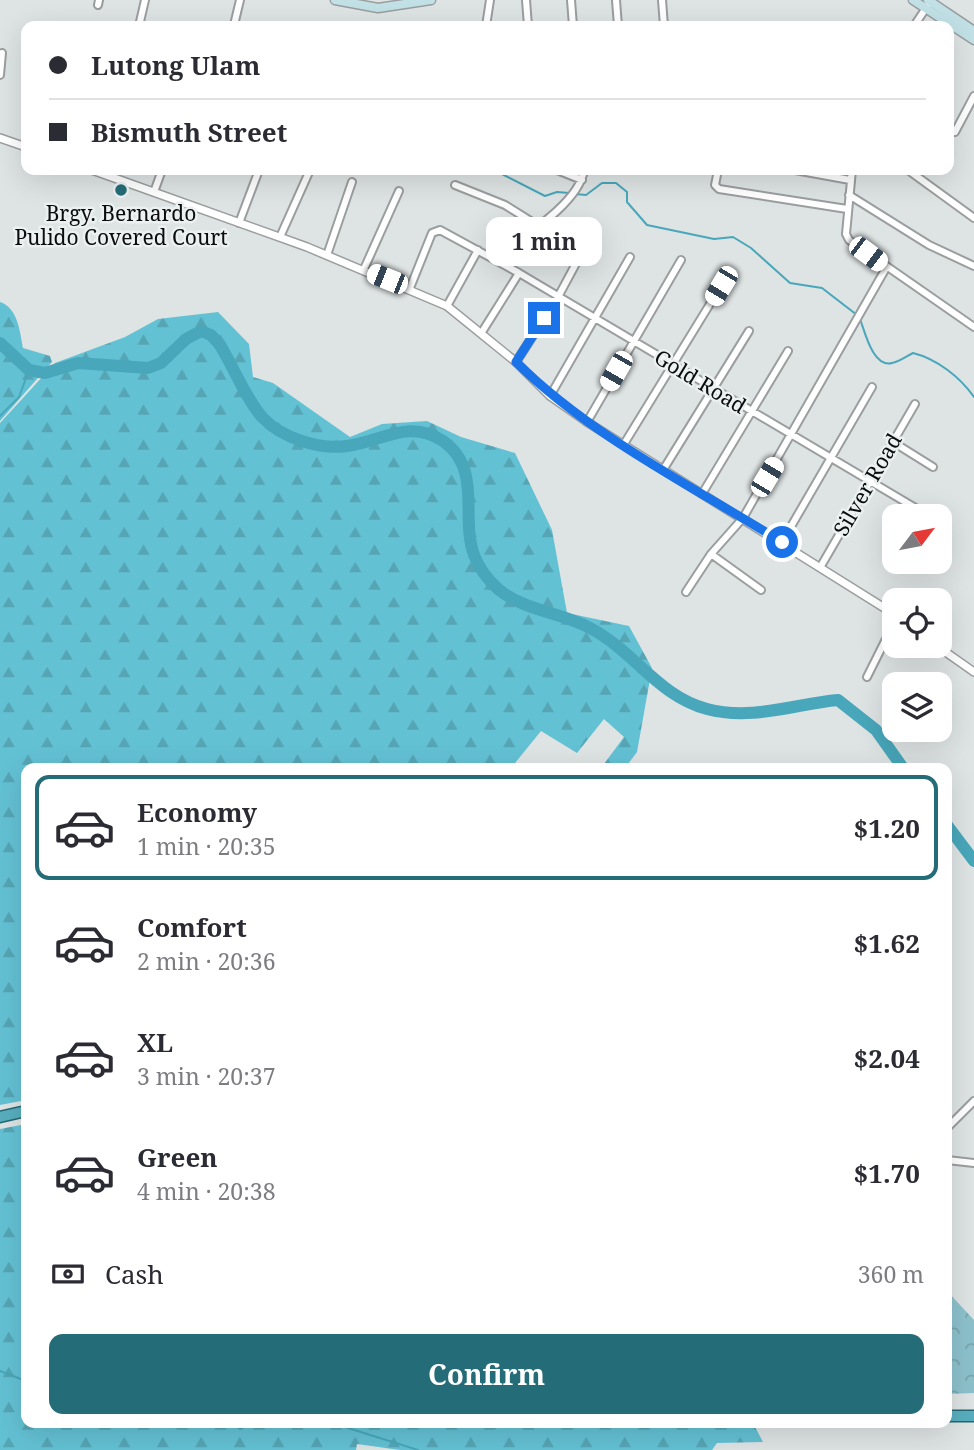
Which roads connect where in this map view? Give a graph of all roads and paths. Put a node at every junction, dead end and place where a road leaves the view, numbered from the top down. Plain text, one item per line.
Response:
1 (145, 0) edge
2 (240, 0) edge
3 (335, 0) edge
4 (430, 0) edge
5 (490, 0) edge
6 (526, 0) edge
7 (571, 0) edge
8 (616, 0) edge
9 (662, 0) edge
10 (912, 0) edge
11 (929, 3) edge
12 (140, 21) edge
13 (235, 21) edge
14 (487, 21) edge
15 (528, 21) edge
16 (573, 21) edge
17 (618, 21) edge
18 (664, 21) edge
19 (917, 21) edge
20 (951, 21) edge
21 (954, 24) edge
22 (974, 32) edge
23 (974, 40) edge
24 (2, 54) dead end
25 (0, 75) edge
26 (974, 96) edge
27 (955, 132) dead end
28 (0, 138) edge
29 (21, 145) edge
30 (116, 175) edge
31 (160, 175) edge
32 (257, 175) edge
33 (308, 175) edge
34 (570, 175) edge
35 (583, 175) edge
36 (717, 175) edge
37 (822, 175) edge
38 (851, 175) edge
39 (915, 175) edge
40 (582, 180) junction
41 (850, 180) junction
42 (352, 182) dead end
43 (455, 185) dead end
44 (399, 191) dead end
45 (154, 192) junction
46 (849, 195) junction
47 (847, 209) junction
48 (974, 218) edge
49 (239, 223) junction
50 (537, 225) junction
51 (594, 230) dead end
52 (280, 237) junction
53 (478, 250) junction
54 (327, 255) junction
55 (631, 257) dead end
56 (494, 259) junction
57 (681, 260) dead end
58 (974, 266) edge
59 (886, 268) junction
60 (364, 270) junction
61 (519, 273) junction
62 (721, 286) dead end
63 (410, 288) junction
64 (558, 297) junction
65 (447, 306) junction
66 (596, 320) junction
67 (974, 327) edge
68 (749, 331) dead end
69 (482, 332) junction
70 (631, 341) junction
71 (788, 351) dead end
72 (516, 362) junction
73 (675, 366) junction
74 (873, 387) dead end
75 (713, 389) junction
76 (550, 396) junction
77 (915, 404) dead end
78 (751, 413) junction
79 (587, 422) junction
80 (791, 436) junction
81 (893, 442) junction
82 (624, 444) junction
83 (830, 459) junction
84 (933, 467) dead end
85 (663, 470) junction
86 (871, 482) junction
87 (702, 494) junction
88 (909, 504) edge
89 (743, 518) junction
90 (782, 542) junction
91 (711, 554) junction
92 (821, 566) junction
93 (761, 590) dead end
94 (686, 592) dead end
95 (882, 606) edge
96 (882, 647) edge
97 (952, 657) edge
98 (974, 672) edge
99 (867, 677) dead end
100 (974, 1101) edge
101 (21, 1112) edge
102 (0, 1116) edge
103 (952, 1123) edge
104 (952, 1161) edge
105 (974, 1163) edge
106 (952, 1416) edge
107 (974, 1416) edge

1 - 12 street
2 - 13 street
3 - 4 main road
5 - 14 street
6 - 15 street
7 - 16 street
8 - 17 street
9 - 18 street
10 - 11 main road
11 - 19 street
11 - 20 main road
11 - 22 main road
21 - 23 main road
24 - 25 street
26 - 27 street
28 - 29 street
30 - 45 street
31 - 45 street
32 - 49 street
33 - 52 street
34 - 40 street
35 - 40 street
36 - 47 street
37 - 41 street
38 - 41 street
39 - 48 street
40 - 50 street
41 - 46 street
42 - 54 street
43 - 50 street
44 - 60 street
45 - 49 street
46 - 47 street
46 - 58 street
47 - 59 street
49 - 52 street
50 - 56 street
51 - 64 street
52 - 54 street
53 - 56 street, Gold Road
53 - 63 street
53 - 65 street
54 - 60 street
55 - 66 street
56 - 61 street, Gold Road
57 - 70 street
59 - 67 street
59 - 80 street
60 - 63 street
61 - 64 street, Gold Road
61 - 69 street
62 - 73 street
63 - 65 street
64 - 66 street, Gold Road
64 - 72 street
65 - 69 street
66 - 70 street, Gold Road
66 - 76 street
68 - 75 street
69 - 72 street
70 - 73 street, Gold Road
70 - 79 street
71 - 78 street
72 - 76 street
73 - 75 street, Gold Road
73 - 82 street
74 - 83 street
75 - 78 street, Gold Road
75 - 85 street
76 - 79 street
77 - 81 street, Silver Road
78 - 80 street, Gold Road
78 - 87 street
79 - 82 street
80 - 83 street, Gold Road
80 - 89 street
81 - 84 street
81 - 86 street, Silver Road
82 - 85 street
83 - 86 street, Gold Road
83 - 90 street
85 - 87 street
86 - 88 street, Gold Road
86 - 92 street, Silver Road
87 - 89 street
89 - 90 street
89 - 91 street
90 - 92 street
91 - 93 street
91 - 94 street
92 - 95 street
96 - 99 street
97 - 98 street
100 - 103 street
101 - 102 highway
104 - 105 street
106 - 107 highway

